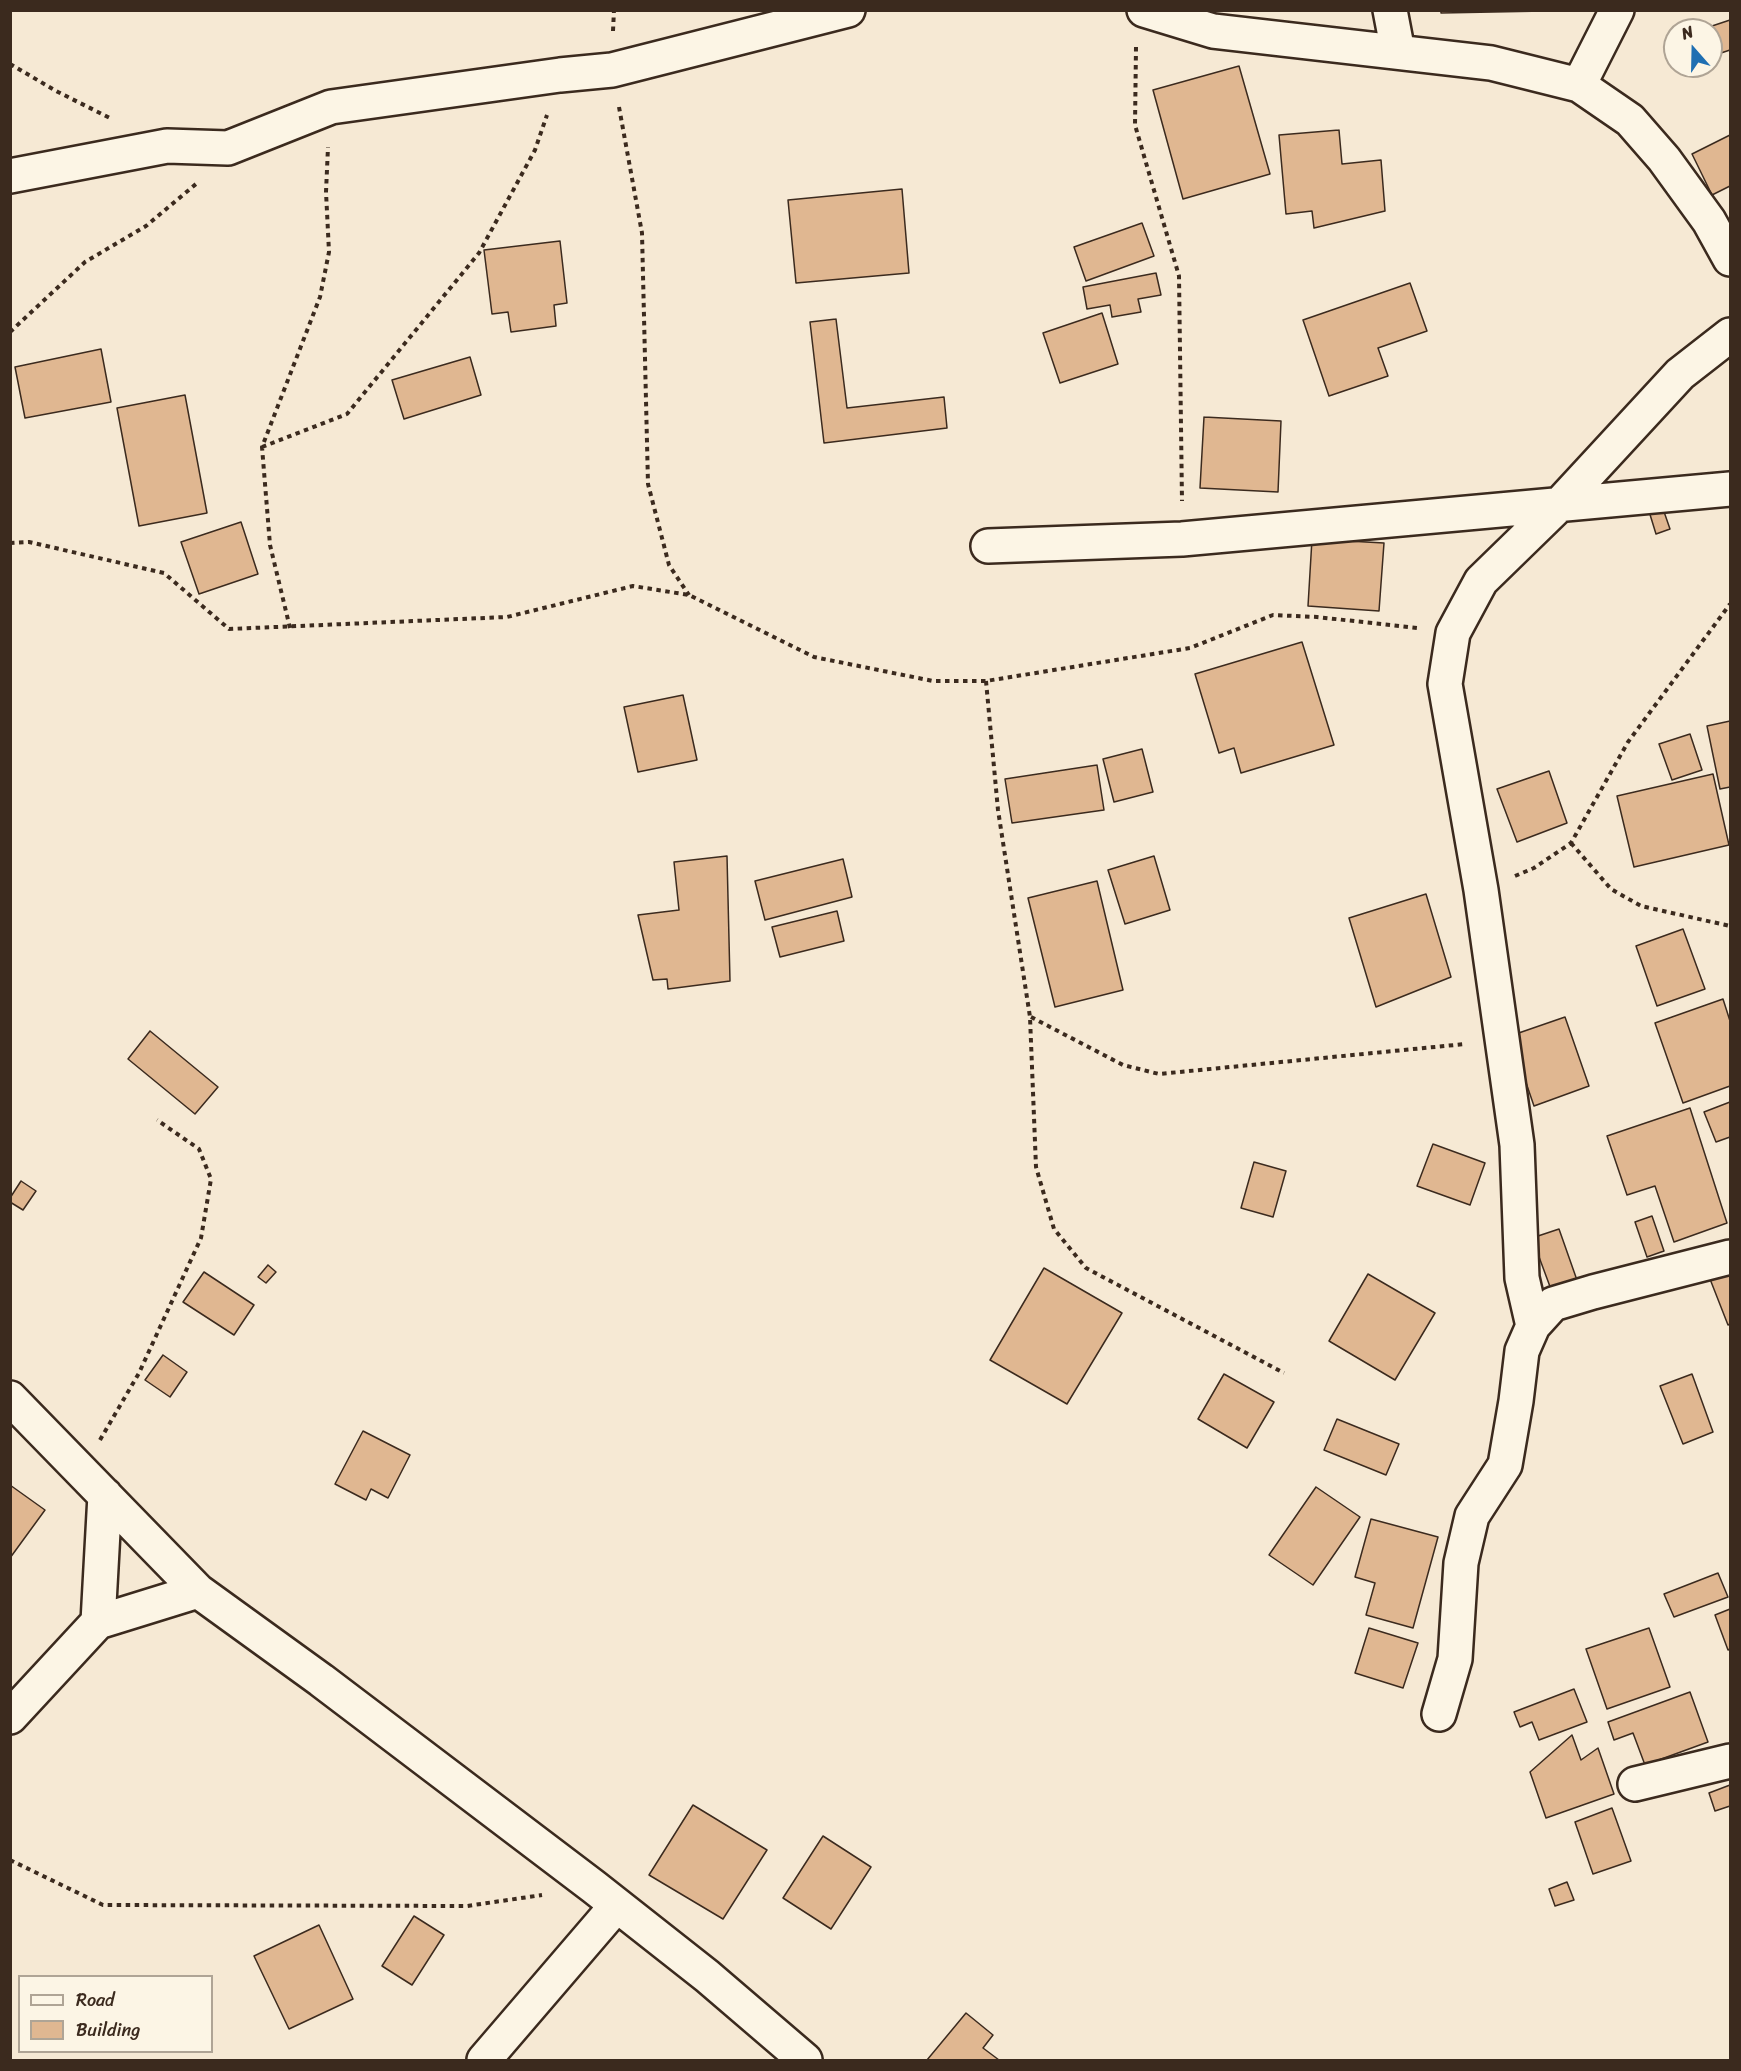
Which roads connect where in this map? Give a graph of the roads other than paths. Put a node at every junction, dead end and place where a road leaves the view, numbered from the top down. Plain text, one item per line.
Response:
1 (848, 10) edge
2 (1144, 10) edge
3 (1390, 10) edge
4 (1617, 10) edge
5 (1398, 52) junction
6 (1579, 85) junction
7 (10, 176) edge
8 (1731, 259) edge
9 (1731, 335) edge
10 (1731, 489) edge
11 (1559, 506) junction
12 (988, 546) dead end
13 (1731, 1257) edge
14 (1533, 1326) junction
15 (10, 1398) edge
16 (105, 1495) junction
17 (198, 1591) junction
18 (98, 1622) junction
19 (1438, 1714) dead end
20 (10, 1717) edge
21 (1731, 1761) edge
22 (1635, 1784) dead end
23 (606, 1896) junction
24 (484, 2061) edge
25 (805, 2061) edge

1 - 7 street
2 - 5 street
3 - 5 street
4 - 6 street
5 - 6 street
6 - 8 street
9 - 11 street
10 - 11 street
11 - 12 street
11 - 14 street
13 - 14 street
14 - 19 street
15 - 16 street
16 - 17 street
16 - 18 street
17 - 18 street
17 - 23 street
18 - 20 street
21 - 22 street
23 - 24 street
23 - 25 street

